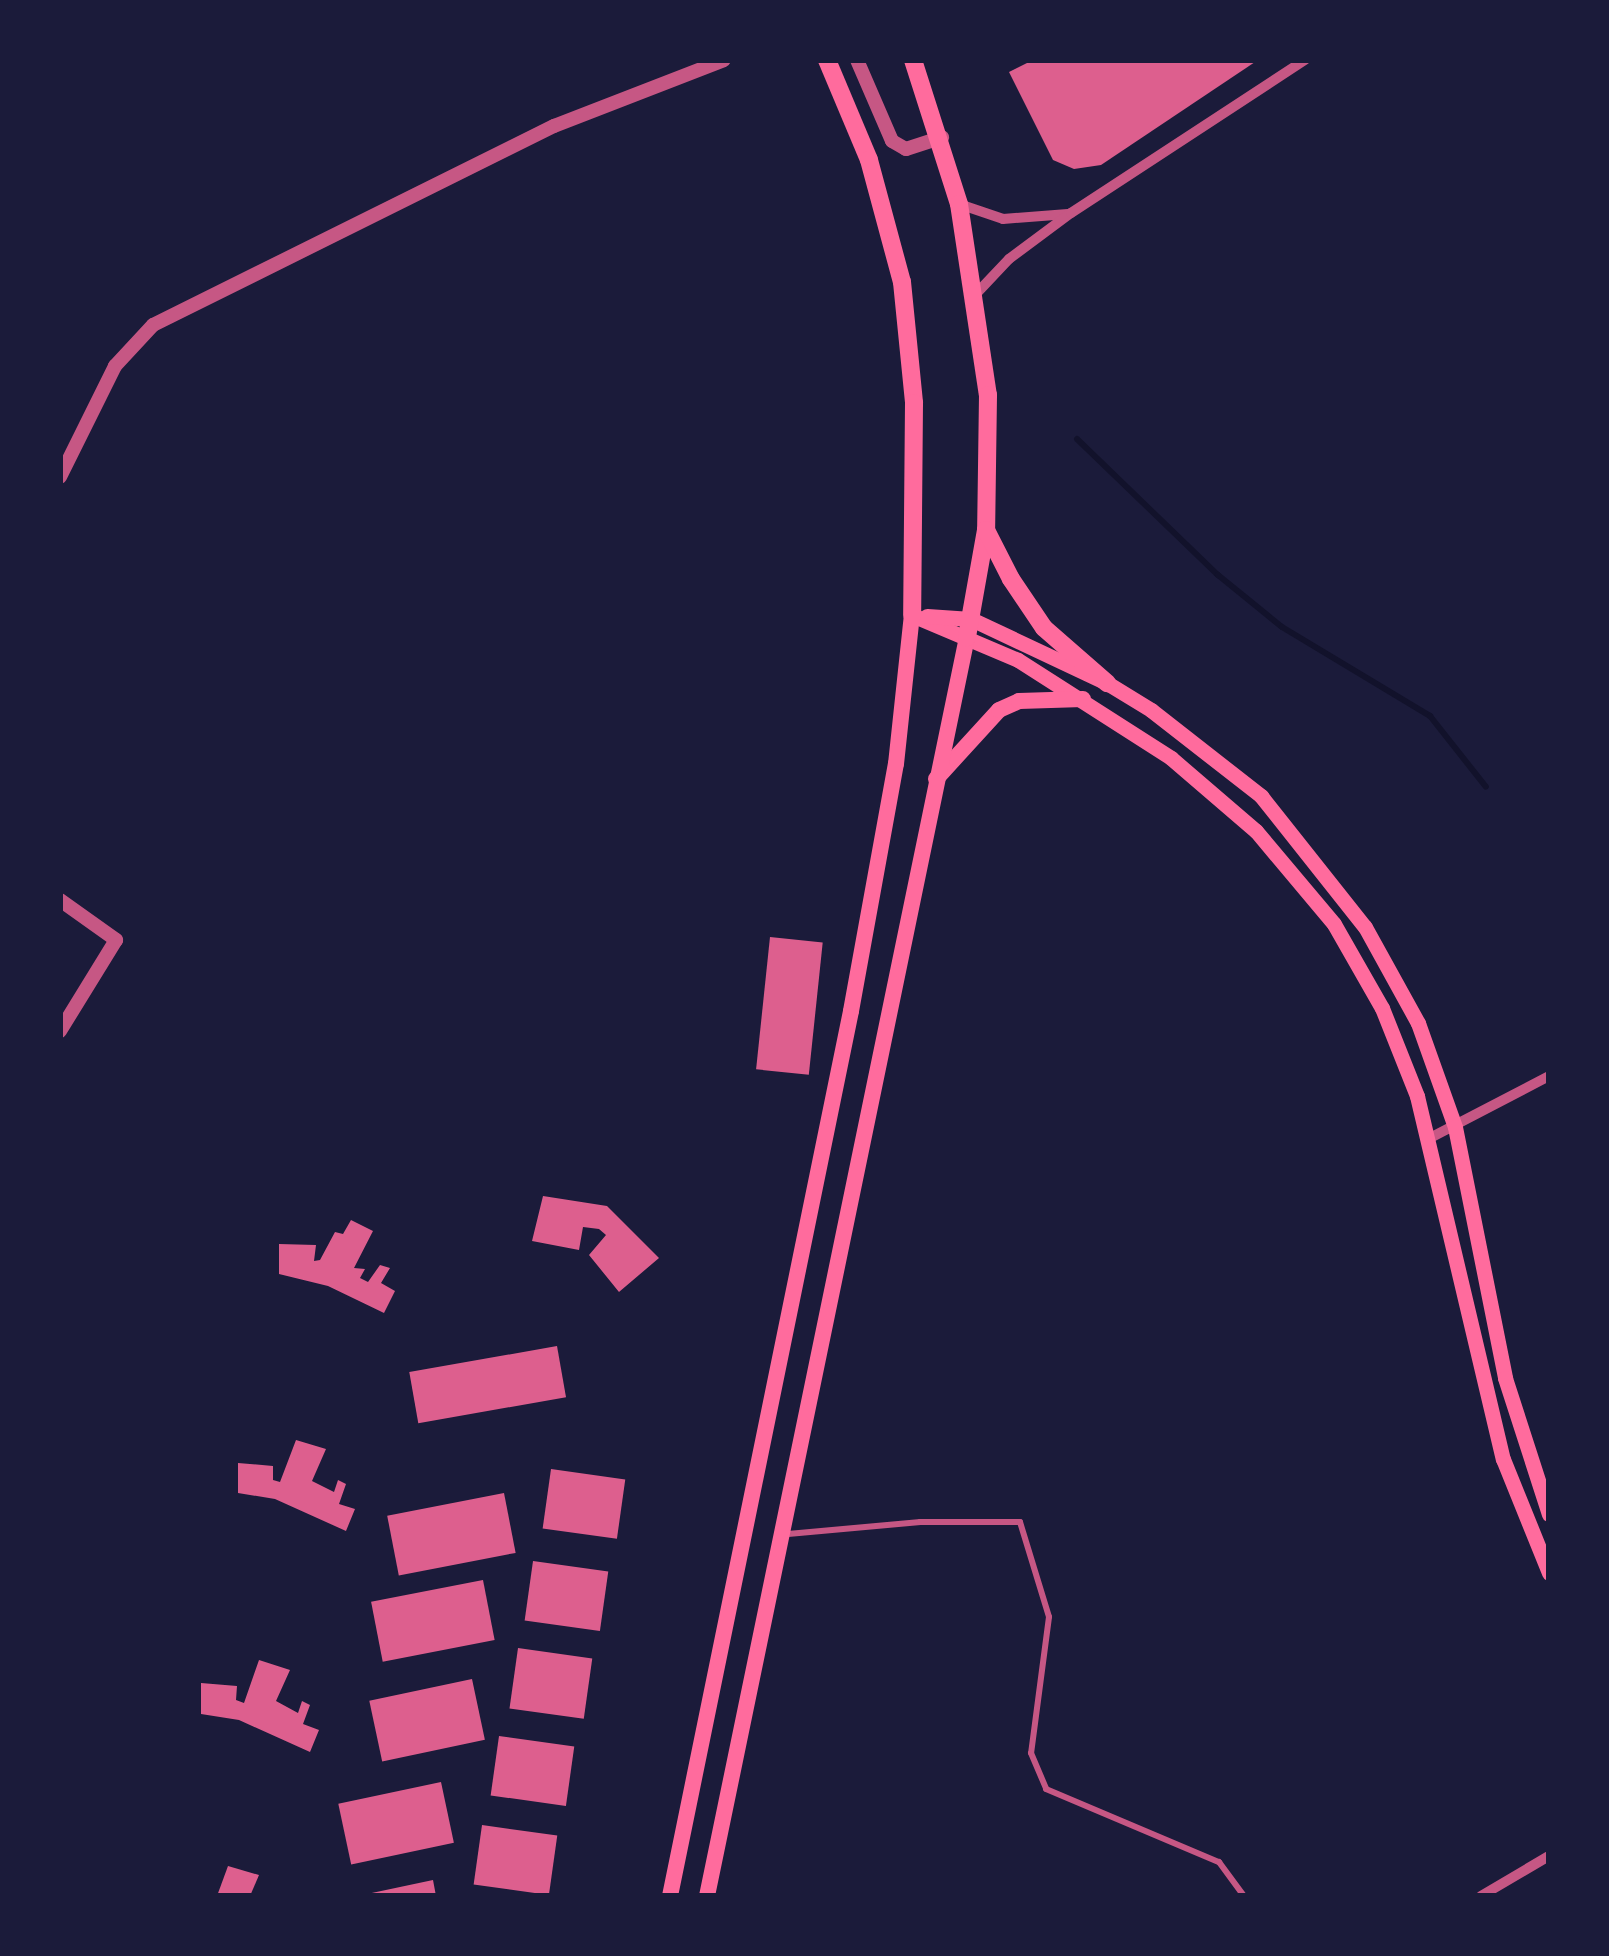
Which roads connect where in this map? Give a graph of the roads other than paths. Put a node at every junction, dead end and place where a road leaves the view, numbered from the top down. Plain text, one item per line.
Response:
1 (724, 60) edge
2 (827, 60) edge
3 (857, 60) edge
4 (914, 60) edge
5 (1305, 60) edge
6 (942, 137) junction
7 (959, 204) junction
8 (1071, 213) junction
9 (976, 295) junction
10 (60, 477) edge
11 (986, 530) junction
12 (912, 615) junction
13 (969, 628) junction
14 (1107, 683) junction
15 (1083, 699) junction
16 (932, 784) junction
17 (60, 900) edge
18 (851, 1011) junction
19 (886, 1015) junction
20 (60, 1031) edge
21 (1549, 1076) edge
22 (1455, 1127) junction
23 (1430, 1138) junction
24 (1549, 1514) edge
25 (779, 1535) junction
26 (1549, 1573) edge
27 (1549, 1856) edge
28 (670, 1896) edge
29 (706, 1896) edge
30 (1244, 1896) edge
31 (1481, 1896) edge

1 - 10 street
2 - 12 highway
3 - 6 street
4 - 6 highway
5 - 8 street
6 - 7 highway
7 - 8 street
7 - 9 highway
8 - 9 street
9 - 11 highway
11 - 13 highway
11 - 14 highway
12 - 13 main road
12 - 18 main road
13 - 14 main road
13 - 15 main road
13 - 16 main road
14 - 22 main road
15 - 16 main road
15 - 23 main road
16 - 19 main road
17 - 20 street
18 - 19 main road
18 - 28 main road
19 - 25 main road
21 - 22 street
22 - 23 street
22 - 24 main road
23 - 26 main road
25 - 29 main road
25 - 30 lane
27 - 31 street

